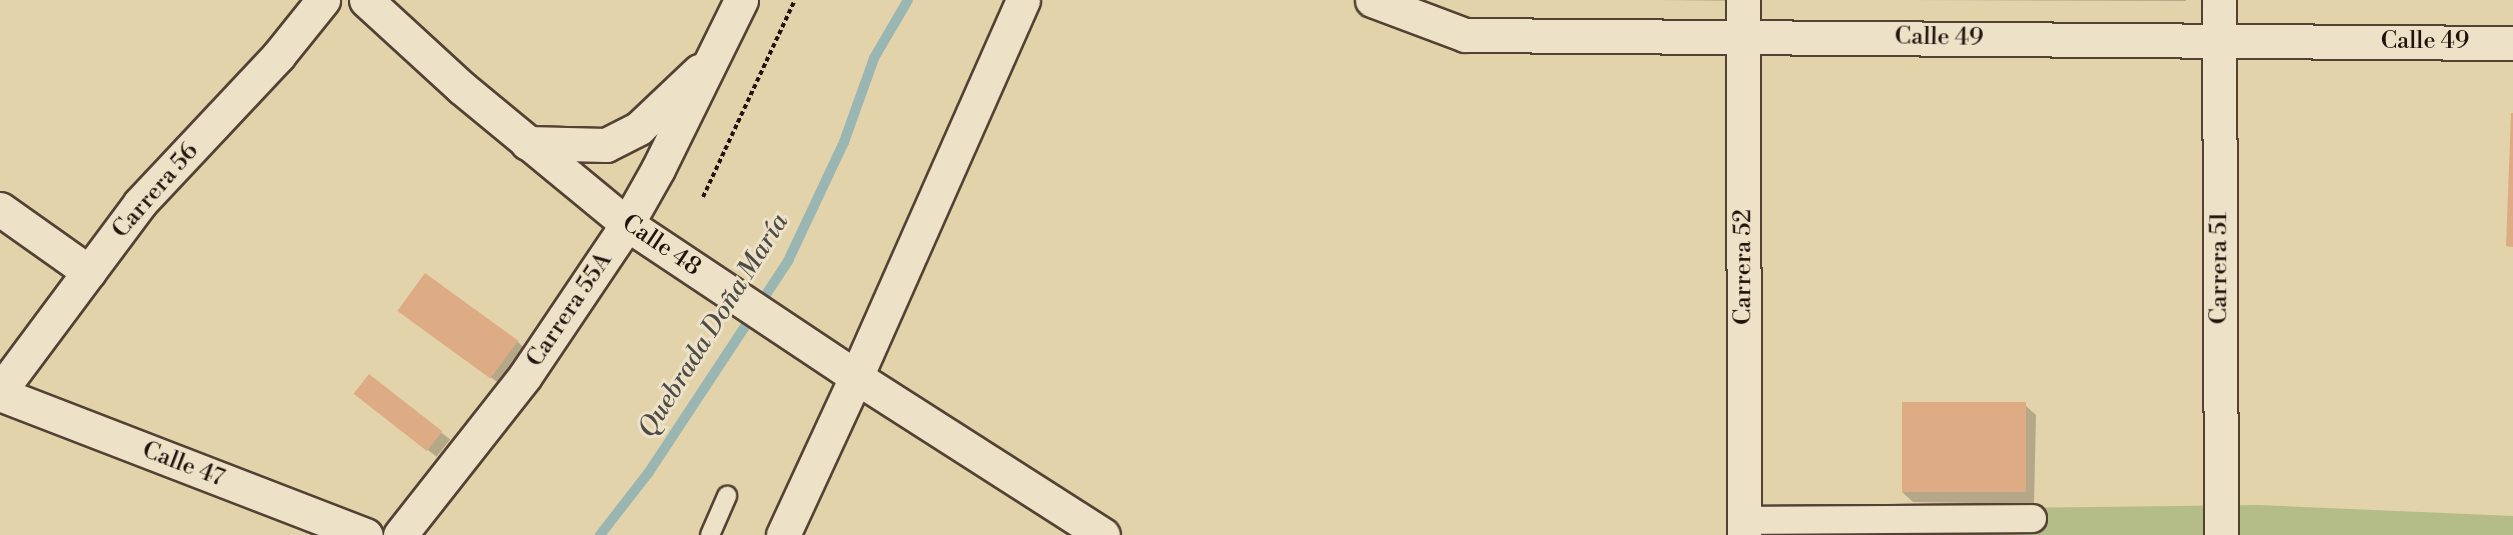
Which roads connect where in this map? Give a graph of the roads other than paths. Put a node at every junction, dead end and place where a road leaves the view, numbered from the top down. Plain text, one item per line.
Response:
1 (323, 0) edge
2 (366, 0) edge
3 (741, 0) edge
4 (1023, 0) edge
5 (1372, 0) edge
6 (1743, 0) edge
7 (2219, 0) edge
8 (1744, 36) junction
9 (2219, 41) junction
10 (2513, 43) edge
11 (715, 55) junction
12 (527, 143) junction
13 (0, 209) edge
14 (627, 224) junction
15 (89, 272) junction
16 (856, 377) junction
17 (0, 393) edge
18 (727, 496) dead end
19 (2032, 518) dead end
20 (1744, 527) edge
21 (366, 535) edge
22 (400, 535) edge
23 (710, 535) edge
24 (783, 535) edge
25 (1103, 535) edge
26 (2221, 535) edge

1 - 15 street, Carrera 56
2 - 12 street, Calle 48
3 - 11 street, Carrera 55A
4 - 16 street
5 - 8 street, Calle 49
6 - 8 street, Carrera 52
7 - 9 street, Carrera 51
8 - 9 street, Calle 49
8 - 20 street, Carrera 52
9 - 10 street, Calle 49
9 - 26 street, Carrera 51
11 - 12 street
11 - 14 street, Carrera 55A
12 - 14 street, Calle 48
13 - 15 street
14 - 16 street, Calle 48
14 - 22 street, Carrera 55A
15 - 17 street, Carrera 56
16 - 24 street
16 - 25 street, Calle 48
17 - 21 street, Calle 47
18 - 23 lane
19 - 20 street

